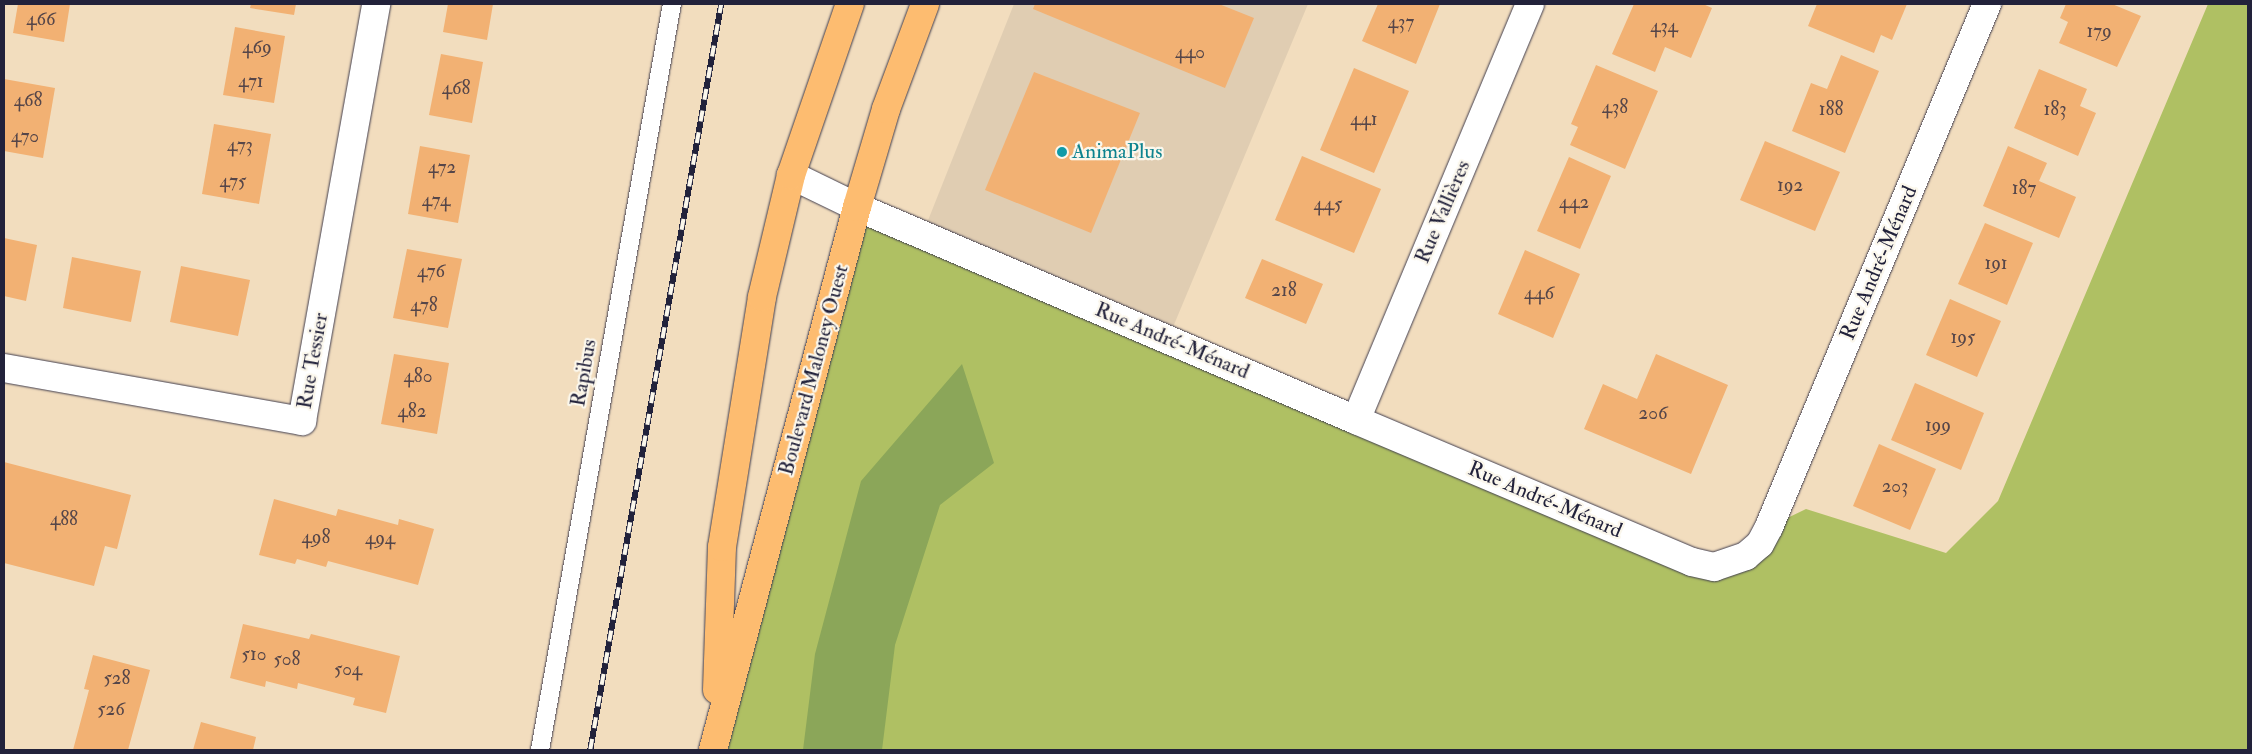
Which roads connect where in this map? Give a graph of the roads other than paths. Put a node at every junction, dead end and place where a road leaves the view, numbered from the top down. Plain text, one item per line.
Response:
1 (376, 4) edge
2 (672, 4) edge
3 (850, 4) edge
4 (925, 4) edge
5 (1530, 4) edge
6 (1987, 4) edge
7 (791, 175) junction
8 (857, 207) junction
9 (4, 368) edge
10 (1356, 420) junction
11 (714, 745) edge
12 (540, 750) edge

1 - 9 street, Rue Tessier
2 - 12 lane, Rapibus
3 - 7 main road, Boulevard Maloney Ouest
4 - 8 main road, Boulevard Maloney Ouest
5 - 10 street, Rue Vallières
6 - 10 street, Rue André-Ménard
7 - 8 street, Rue André-Ménard
7 - 11 main road, Boulevard Maloney Ouest
8 - 10 street, Rue André-Ménard
8 - 11 main road, Boulevard Maloney Ouest

